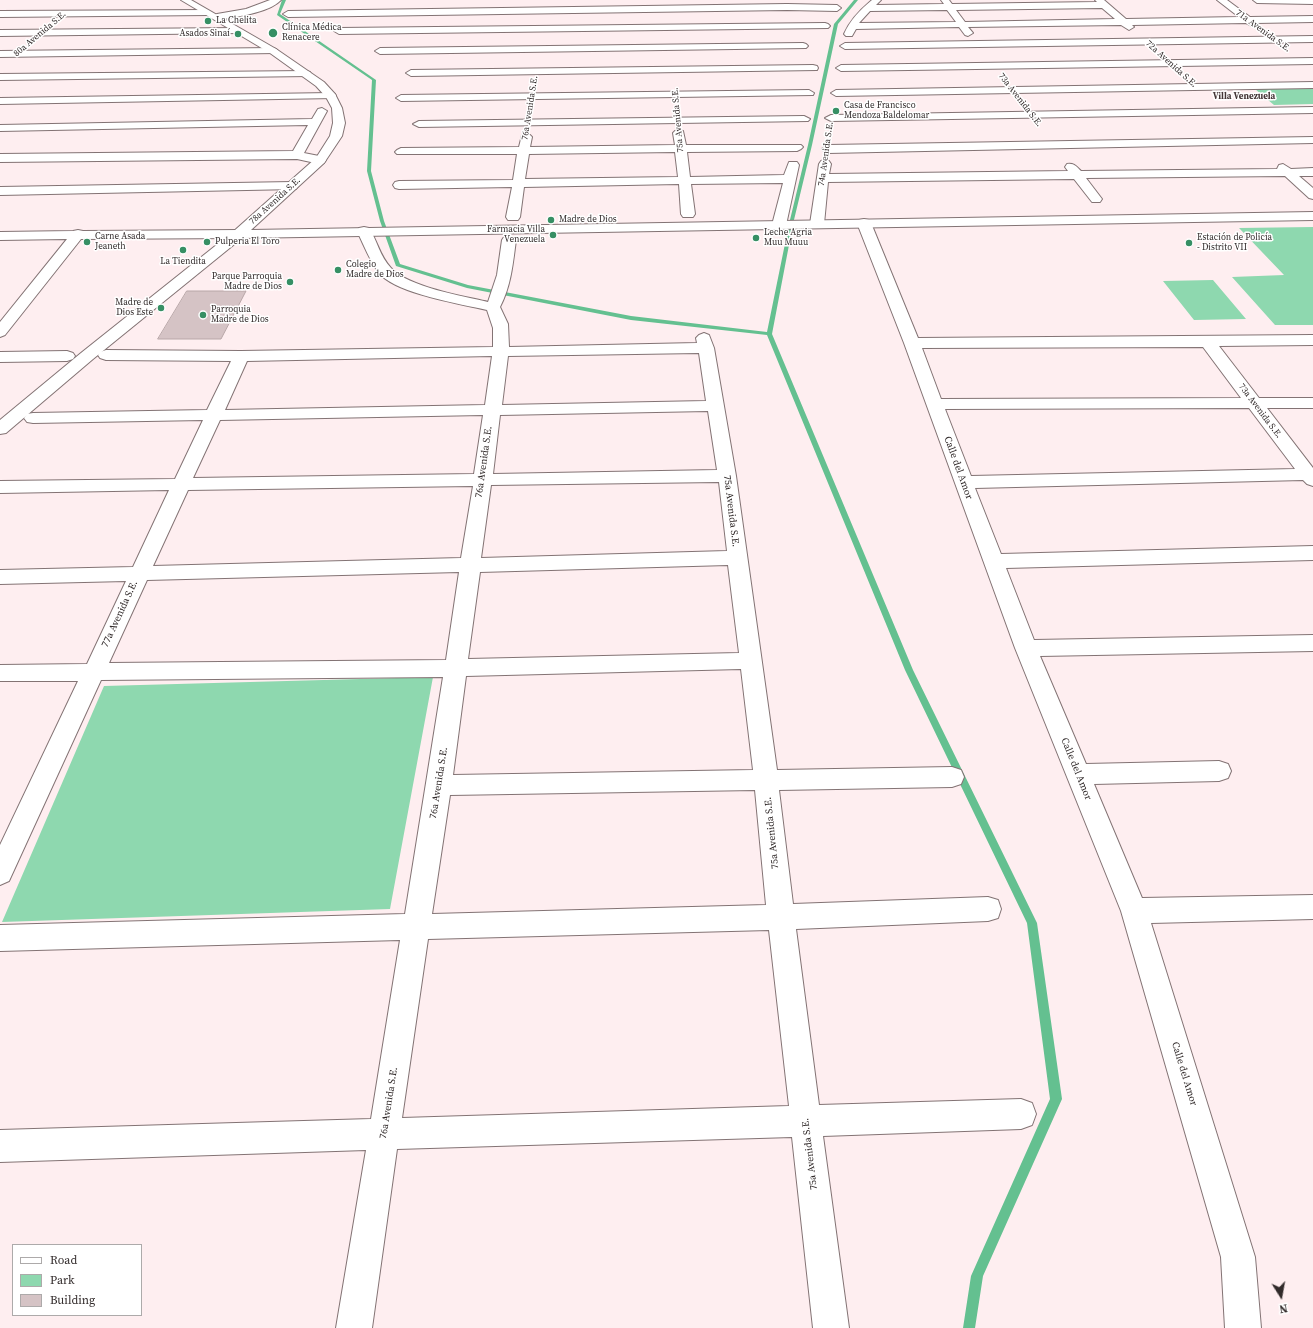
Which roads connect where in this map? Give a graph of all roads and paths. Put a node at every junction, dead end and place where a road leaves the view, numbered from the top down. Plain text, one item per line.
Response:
1 (185, 0) edge
2 (277, 0) edge
3 (432, 0) edge
4 (877, 0) edge
5 (1221, 0) edge
6 (1257, 0) edge
7 (1313, 1) edge
8 (786, 3) edge
9 (947, 3) edge
10 (1102, 3) edge
11 (74, 4) dead end
12 (547, 5) edge
13 (837, 8) dead end
14 (867, 8) junction
15 (428, 12) junction
16 (206, 13) junction
17 (0, 14) edge
18 (64, 14) junction
19 (288, 14) dead end
20 (217, 17) junction
21 (1313, 19) edge
22 (1248, 20) junction
23 (1123, 22) junction
24 (961, 24) junction
25 (796, 26) junction
26 (825, 26) dead end
27 (852, 26) junction
28 (668, 27) junction
29 (543, 28) junction
30 (237, 30) junction
31 (339, 31) dead end
32 (41, 32) junction
33 (0, 33) edge
34 (1313, 39) edge
35 (415, 40) junction
36 (1276, 40) junction
37 (1145, 41) junction
38 (976, 44) junction
39 (803, 46) junction
40 (845, 46) junction
41 (670, 48) junction
42 (380, 51) dead end
43 (273, 52) junction
44 (0, 54) edge
45 (16, 54) junction
46 (538, 60) junction
47 (1309, 61) edge
48 (1169, 62) junction
49 (6, 63) dead end
50 (993, 65) junction
51 (813, 68) junction
52 (841, 68) junction
53 (672, 70) junction
54 (411, 73) dead end
55 (306, 74) junction
56 (0, 77) edge
57 (1313, 85) edge
58 (1195, 86) junction
59 (1011, 90) junction
60 (810, 93) junction
61 (836, 93) junction
62 (676, 95) junction
63 (331, 96) junction
64 (532, 96) junction
65 (401, 98) dead end
66 (0, 101) edge
67 (1221, 110) junction
68 (1313, 110) edge
69 (1031, 114) junction
70 (804, 118) junction
71 (678, 120) junction
72 (1232, 121) dead end
73 (315, 122) junction
74 (528, 123) junction
75 (419, 124) dead end
76 (0, 128) edge
77 (1243, 131) dead end
78 (1313, 140) edge
79 (1254, 141) junction
80 (1052, 144) junction
81 (797, 147) junction
82 (680, 148) junction
83 (524, 150) junction
84 (1265, 151) dead end
85 (402, 152) dead end
86 (297, 155) junction
87 (0, 158) edge
88 (44, 158) junction
89 (320, 160) junction
90 (1276, 162) dead end
91 (34, 168) dead end
92 (1288, 172) junction
93 (1313, 172) edge
94 (1077, 175) junction
95 (822, 178) junction
96 (790, 179) junction
97 (24, 180) dead end
98 (684, 181) junction
99 (518, 184) junction
100 (276, 186) junction
101 (292, 186) junction
102 (399, 186) dead end
103 (13, 190) junction
104 (0, 191) edge
105 (1313, 195) edge
106 (1096, 199) dead end
107 (0, 205) edge
108 (688, 214) dead end
109 (1313, 216) edge
110 (513, 217) dead end
111 (864, 223) junction
112 (817, 224) junction
113 (779, 225) junction
114 (371, 231) junction
115 (78, 234) junction
116 (240, 234) junction
117 (0, 236) edge
118 (509, 240) dead end
119 (498, 296) junction
120 (0, 332) edge
121 (1313, 340) edge
122 (1207, 342) junction
123 (912, 343) junction
124 (501, 351) junction
125 (106, 355) dead end
126 (67, 356) dead end
127 (241, 356) junction
128 (0, 357) edge
129 (1313, 403) edge
130 (934, 404) junction
131 (1255, 404) junction
132 (716, 406) junction
133 (492, 410) junction
134 (214, 415) junction
135 (33, 418) dead end
136 (0, 429) edge
137 (727, 476) junction
138 (1311, 476) edge
139 (482, 479) junction
140 (964, 482) junction
141 (181, 484) junction
142 (0, 487) edge
143 (1313, 553) edge
144 (737, 558) junction
145 (994, 561) junction
146 (469, 565) junction
147 (140, 573) junction
148 (0, 577) edge
149 (1313, 643) edge
150 (1026, 648) junction
151 (750, 661) junction
152 (457, 668) junction
153 (94, 672) junction
154 (0, 673) edge
155 (1219, 771) dead end
156 (1079, 774) junction
157 (952, 777) dead end
158 (766, 780) junction
159 (439, 785) junction
160 (0, 873) edge
161 (1313, 907) edge
162 (988, 909) dead end
163 (1134, 911) junction
164 (781, 917) junction
165 (416, 927) junction
166 (0, 938) edge
167 (1021, 1114) dead end
168 (806, 1120) junction
169 (384, 1133) junction
170 (0, 1146) edge
171 (354, 1328) edge
172 (831, 1328) edge
173 (1243, 1328) edge

1 - 16 street
2 - 20 street
3 - 15 street
4 - 14 street, 74a Avenida S.E.
5 - 22 street, 71a Avenida S.E.
6 - 7 street
8 - 12 street
8 - 13 street
8 - 25 street
9 - 10 street
9 - 14 street
9 - 24 street, 73a Avenida S.E.
10 - 23 street, 72a Avenida S.E.
11 - 18 street, 80a Avenida S.E.
12 - 15 street
12 - 29 street, 76a Avenida S.E.
14 - 27 street, 74a Avenida S.E.
15 - 19 street
15 - 35 street
16 - 18 street
16 - 20 street, 78a Avenida S.E.
17 - 18 street
18 - 32 street, 80a Avenida S.E.
20 - 30 street, 78a Avenida S.E.
21 - 22 street
22 - 23 street
22 - 36 street, 71a Avenida S.E.
23 - 24 street
23 - 37 street, 72a Avenida S.E.
24 - 27 street
24 - 38 street, 73a Avenida S.E.
25 - 26 street
25 - 28 street
25 - 39 street
27 - 40 street, 74a Avenida S.E.
28 - 29 street
28 - 41 street, 75a Avenida S.E.
29 - 35 street
29 - 46 street, 76a Avenida S.E.
30 - 32 street
30 - 43 street, 78a Avenida S.E.
31 - 35 street
32 - 33 street
32 - 45 street, 80a Avenida S.E.
34 - 36 street
35 - 42 street
35 - 46 street
36 - 37 street
36 - 47 street, 71a Avenida S.E.
37 - 38 street
37 - 48 street, 72a Avenida S.E.
38 - 40 street
38 - 50 street, 73a Avenida S.E.
39 - 41 street
39 - 51 street
40 - 52 street, 74a Avenida S.E.
41 - 46 street
41 - 53 street, 75a Avenida S.E.
43 - 45 street
43 - 55 street, 78a Avenida S.E.
44 - 45 street
45 - 49 street, 80a Avenida S.E.
46 - 53 street
46 - 54 street
46 - 64 street, 76a Avenida S.E.
47 - 48 street
48 - 50 street
48 - 58 street, 72a Avenida S.E.
50 - 52 street
50 - 59 street, 73a Avenida S.E.
51 - 53 street
51 - 60 street
52 - 61 street, 74a Avenida S.E.
53 - 62 street, 75a Avenida S.E.
55 - 56 street
55 - 63 street, 78a Avenida S.E.
57 - 58 street
58 - 59 street
58 - 67 street, 72a Avenida S.E.
59 - 61 street
59 - 69 street, 73a Avenida S.E.
60 - 62 street
60 - 70 street
61 - 69 street, 74a Avenida S.E.
62 - 64 street
62 - 71 street, 75a Avenida S.E.
63 - 66 street
63 - 73 street
63 - 89 street, 78a Avenida S.E.
64 - 65 street
64 - 74 street, 76a Avenida S.E.
67 - 68 street
67 - 69 street
67 - 72 street, 72a Avenida S.E.
69 - 80 street, 73a Avenida S.E.
70 - 71 street
70 - 81 street
71 - 74 street
71 - 82 street, 75a Avenida S.E.
73 - 76 street
73 - 86 street
74 - 75 street
74 - 83 street, 76a Avenida S.E.
77 - 79 street
78 - 79 street
79 - 80 street
79 - 84 street
80 - 94 street, 73a Avenida S.E.
80 - 95 street, 74a Avenida S.E.
81 - 82 street
81 - 96 street
82 - 83 street
82 - 98 street, 75a Avenida S.E.
83 - 85 street
83 - 99 street, 76a Avenida S.E.
86 - 88 street
86 - 89 street
86 - 100 street
87 - 88 street
88 - 91 street
89 - 101 street, 78a Avenida S.E.
90 - 92 street
92 - 93 street
92 - 94 street
92 - 105 street
94 - 95 street
94 - 106 street, 73a Avenida S.E.
95 - 112 street, 74a Avenida S.E.
96 - 98 street
96 - 113 street
97 - 103 street
98 - 99 street
98 - 108 street, 75a Avenida S.E.
99 - 102 street
99 - 110 street, 76a Avenida S.E.
100 - 101 street
100 - 103 street
101 - 116 street, 78a Avenida S.E.
103 - 104 street
103 - 107 street
109 - 111 street
111 - 112 street
111 - 123 street, Calle del Amor
112 - 113 street
113 - 114 street
114 - 116 street
114 - 119 street
115 - 116 street
115 - 117 street
115 - 120 street
116 - 136 street, 78a Avenida S.E.
118 - 119 street
119 - 124 street, 76a Avenida S.E.
121 - 122 street
122 - 123 street
122 - 131 street, 73a Avenida S.E.
123 - 130 street, Calle del Amor
124 - 127 street
124 - 132 street, 75a Avenida S.E.
124 - 133 street, 76a Avenida S.E.
125 - 127 street
126 - 128 street
127 - 134 street, 77a Avenida S.E.
129 - 131 street
130 - 131 street
130 - 140 street, Calle del Amor
131 - 138 street, 73a Avenida S.E.
132 - 133 street
132 - 137 street, 75a Avenida S.E.
133 - 134 street
133 - 139 street, 76a Avenida S.E.
134 - 135 street
134 - 141 street, 77a Avenida S.E.
137 - 139 street
137 - 144 street, 75a Avenida S.E.
138 - 140 street
139 - 141 street
139 - 146 street, 76a Avenida S.E.
140 - 145 street, Calle del Amor
141 - 142 street
141 - 147 street, 77a Avenida S.E.
143 - 145 street
144 - 146 street
144 - 151 street, 75a Avenida S.E.
145 - 150 street, Calle del Amor
146 - 147 street
146 - 152 street, 76a Avenida S.E.
147 - 148 street
147 - 153 street, 77a Avenida S.E.
149 - 150 street
150 - 156 street, Calle del Amor
151 - 152 street
151 - 158 street, 75a Avenida S.E.
152 - 153 street
152 - 159 street, 76a Avenida S.E.
153 - 154 street
153 - 160 street, 77a Avenida S.E.
155 - 156 street
156 - 163 street, Calle del Amor
157 - 158 street
158 - 159 street
158 - 164 street, 75a Avenida S.E.
159 - 165 street, 76a Avenida S.E.
161 - 163 street
162 - 164 street
163 - 173 street, Calle del Amor
164 - 165 street
164 - 168 street, 75a Avenida S.E.
165 - 166 street
165 - 169 street, 76a Avenida S.E.
167 - 168 street
168 - 169 street
168 - 172 street, 75a Avenida S.E.
169 - 170 street
169 - 171 street, 76a Avenida S.E.

